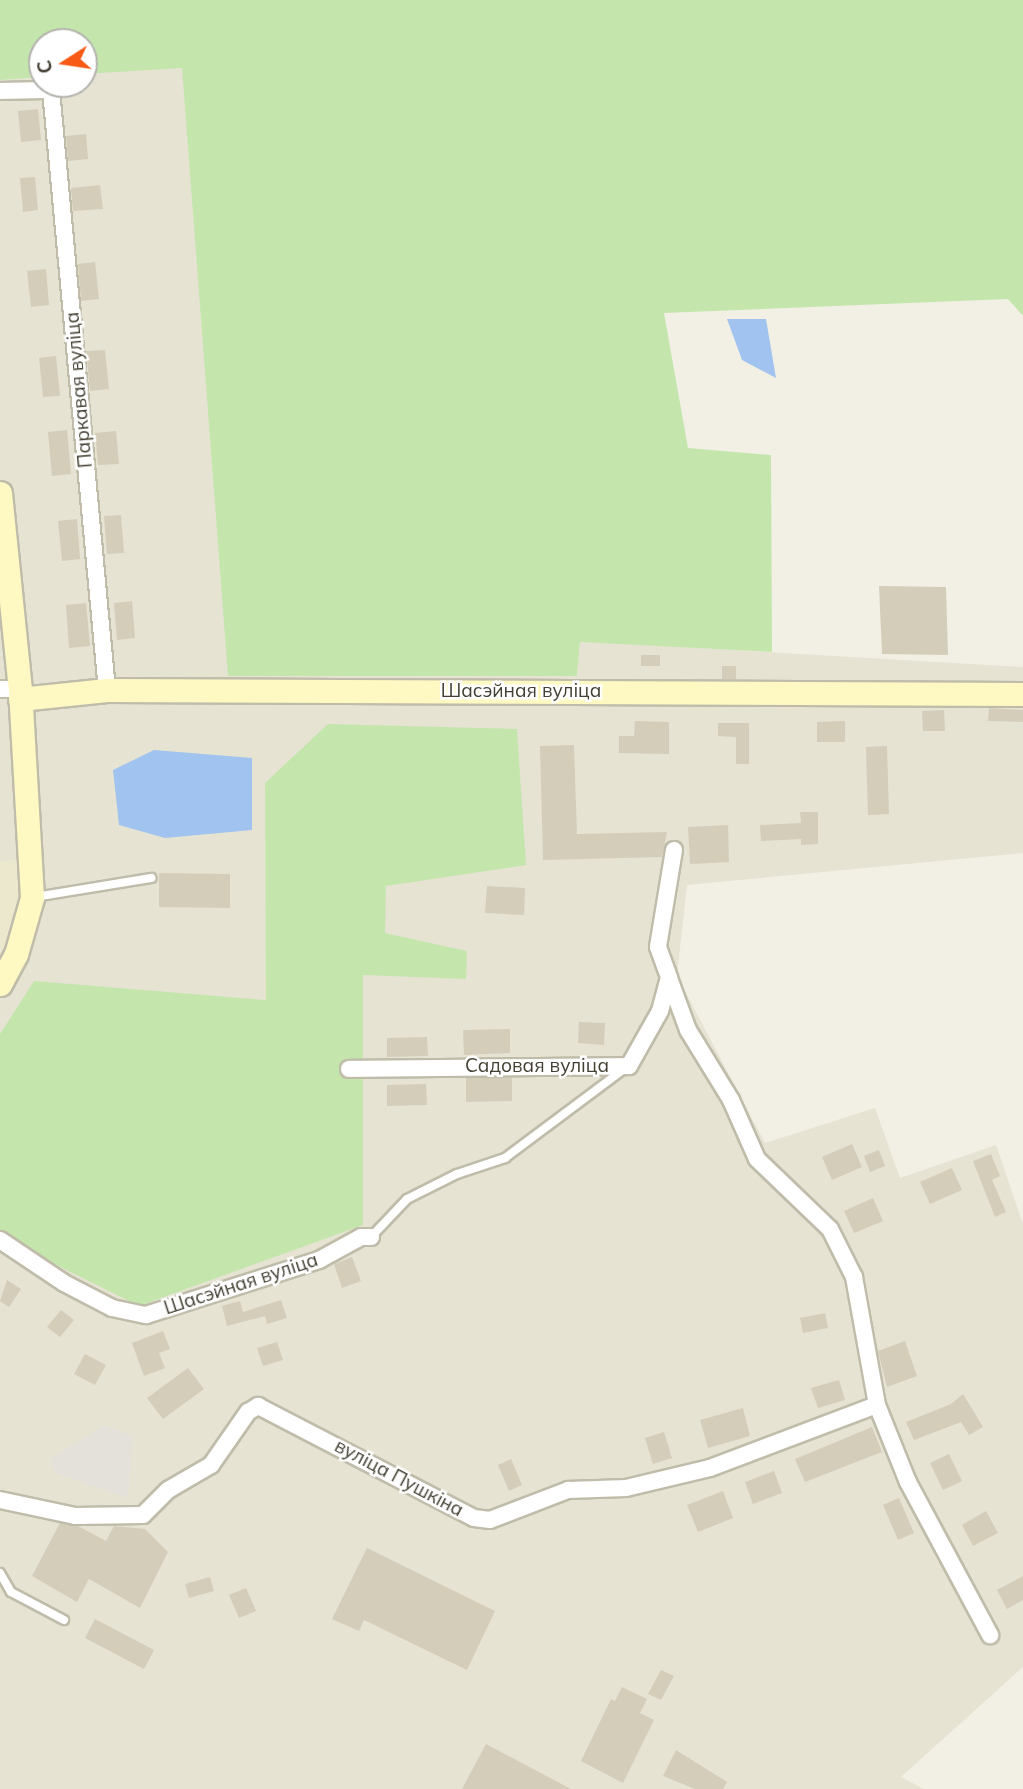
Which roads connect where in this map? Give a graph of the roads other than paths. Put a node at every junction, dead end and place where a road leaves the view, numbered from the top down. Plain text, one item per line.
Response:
1 (0, 91) edge
2 (0, 493) edge
3 (107, 690) junction
4 (13, 692) edge
5 (1023, 694) edge
6 (674, 850) dead end
7 (151, 878) dead end
8 (32, 898) junction
9 (668, 978) junction
10 (0, 984) edge
11 (629, 1066) junction
12 (349, 1069) dead end
13 (371, 1237) joint
14 (0, 1240) edge
15 (877, 1405) junction
16 (0, 1500) edge
17 (0, 1573) edge
18 (64, 1620) dead end
19 (990, 1635) dead end

1 - 3 street, Паркавая вуліца
2 - 4 main road
3 - 4 main road, Шасэйная вуліца
3 - 5 main road, Шасэйная вуліца
4 - 8 main road
6 - 9 street
7 - 8 lane
8 - 10 main road
9 - 11 street, Садовая вуліца
9 - 15 street
11 - 12 street, Садовая вуліца
11 - 13 lane
13 - 14 street, Шасэйная вуліца
15 - 16 street, вуліца Пушкіна
15 - 19 street
17 - 18 lane

